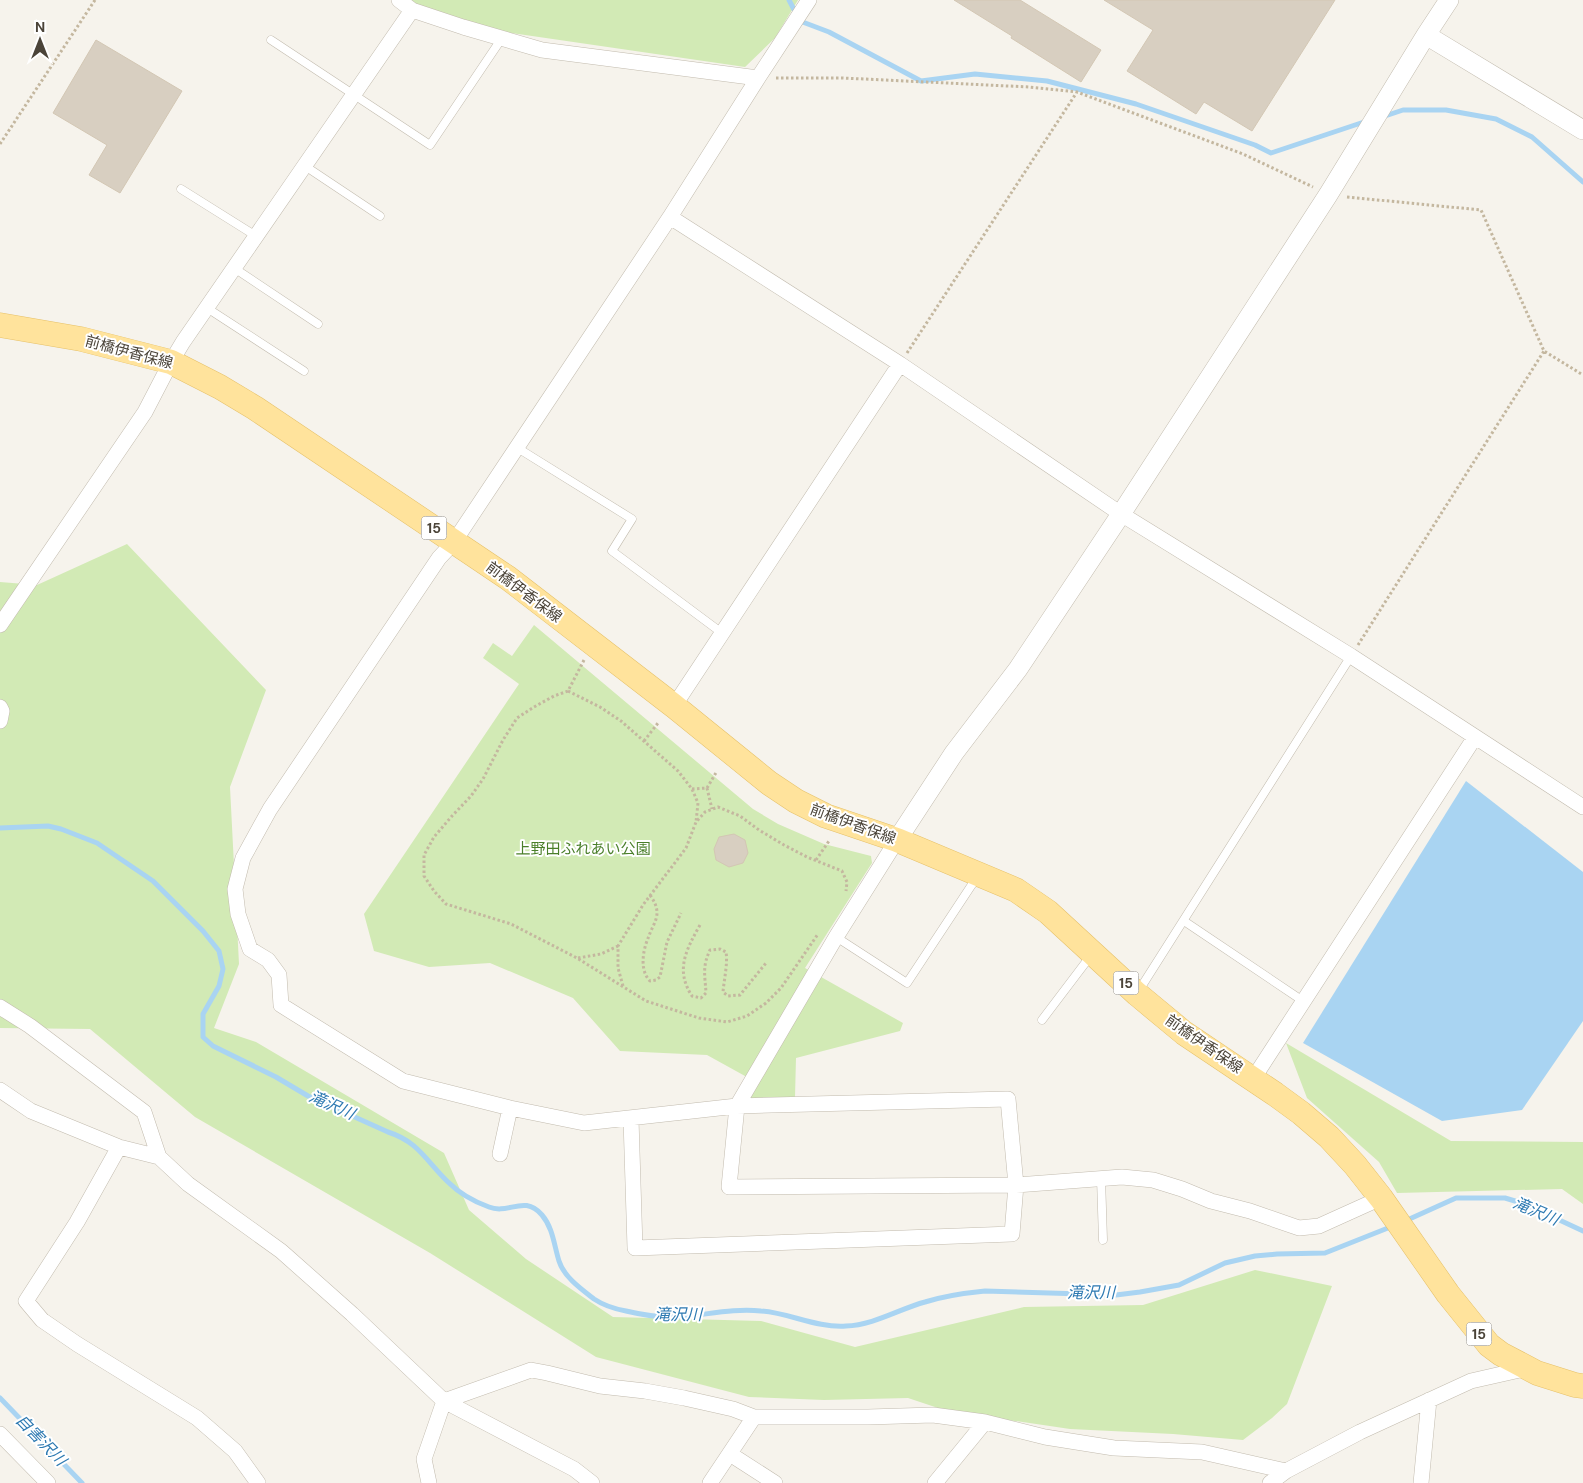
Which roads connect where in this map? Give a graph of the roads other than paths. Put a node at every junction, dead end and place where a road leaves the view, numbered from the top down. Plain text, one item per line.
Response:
1 (400, 0) edge
2 (809, 0) edge
3 (1449, 0) edge
4 (412, 10) junction
5 (1426, 35) junction
6 (502, 38) junction
7 (271, 40) dead end
8 (758, 78) junction
9 (354, 94) junction
10 (1583, 130) edge
11 (304, 166) junction
12 (181, 190) dead end
13 (380, 216) dead end
14 (670, 217) junction
15 (256, 236) junction
16 (234, 268) junction
17 (207, 308) junction
18 (318, 324) dead end
19 (0, 325) edge
20 (170, 362) junction
21 (900, 364) junction
22 (304, 371) dead end
23 (516, 447) junction
24 (1121, 514) junction
25 (454, 542) junction
26 (0, 625) edge
27 (722, 633) junction
28 (1351, 656) junction
29 (0, 707) edge
30 (666, 714) junction
31 (0, 721) edge
32 (1475, 736) junction
33 (1583, 806) edge
34 (897, 840) junction
35 (980, 875) junction
36 (1184, 921) junction
37 (836, 937) junction
38 (1093, 953) junction
39 (1137, 994) junction
40 (1303, 1001) junction
41 (0, 1007) edge
42 (1042, 1020) dead end
43 (1254, 1079) junction
44 (0, 1090) edge
45 (737, 1106) junction
46 (510, 1108) junction
47 (631, 1119) junction
48 (119, 1147) junction
49 (500, 1154) dead end
50 (159, 1157) junction
51 (1101, 1178) junction
52 (1016, 1185) junction
53 (1385, 1203) junction
54 (1104, 1240) dead end
55 (1528, 1368) junction
56 (1583, 1386) edge
57 (1429, 1400) junction
58 (444, 1401) junction
59 (754, 1417) junction
60 (985, 1422) junction
61 (2, 1441) edge
62 (730, 1454) junction
63 (1286, 1471) junction
64 (48, 1483) edge
65 (257, 1483) edge
66 (429, 1483) edge
67 (592, 1483) edge
68 (710, 1483) edge
69 (775, 1483) edge
70 (935, 1483) edge
71 (1270, 1483) edge
72 (1421, 1483) edge

1 - 4 street
2 - 8 street
3 - 5 street
4 - 6 street
4 - 9 street
5 - 10 street
5 - 24 street
6 - 8 street
6 - 9 lane
7 - 9 lane
8 - 14 street
9 - 11 street
11 - 13 lane
11 - 15 street
12 - 15 lane
14 - 21 street
14 - 23 street
15 - 16 street
16 - 17 street
16 - 18 lane
17 - 20 street
17 - 22 lane
19 - 20 main road, 前橋伊香保線 / 15
20 - 25 main road, 前橋伊香保線 / 15
20 - 26 street
21 - 24 street
21 - 27 street
23 - 25 street
23 - 27 lane
24 - 28 street
24 - 34 street
25 - 30 main road, 前橋伊香保線 / 15
25 - 46 street
27 - 30 street
28 - 32 street
28 - 36 lane
29 - 31 street
30 - 34 main road, 前橋伊香保線 / 15
32 - 33 street
32 - 40 street
34 - 35 main road, 前橋伊香保線 / 15
34 - 37 street
35 - 37 lane
35 - 38 main road, 前橋伊香保線 / 15
36 - 39 lane
36 - 40 lane
37 - 45 street
38 - 39 main road, 前橋伊香保線 / 15
38 - 42 lane
39 - 43 main road, 前橋伊香保線 / 15
40 - 43 street
41 - 50 street
43 - 53 main road, 前橋伊香保線 / 15
44 - 48 street
45 - 47 street
45 - 52 street
45 - 52 street
46 - 47 street
46 - 49 street
47 - 52 street
48 - 50 street
48 - 65 street
50 - 58 street
51 - 52 street
51 - 53 street
51 - 54 lane
53 - 55 main road, 前橋伊香保線 / 15
55 - 56 main road, 前橋伊香保線 / 15
55 - 57 street
57 - 63 street
57 - 72 street
58 - 59 street
58 - 66 street
58 - 67 street
59 - 60 street
59 - 62 street
60 - 63 street
60 - 70 street
61 - 64 street
62 - 68 street
62 - 69 street
63 - 71 street

